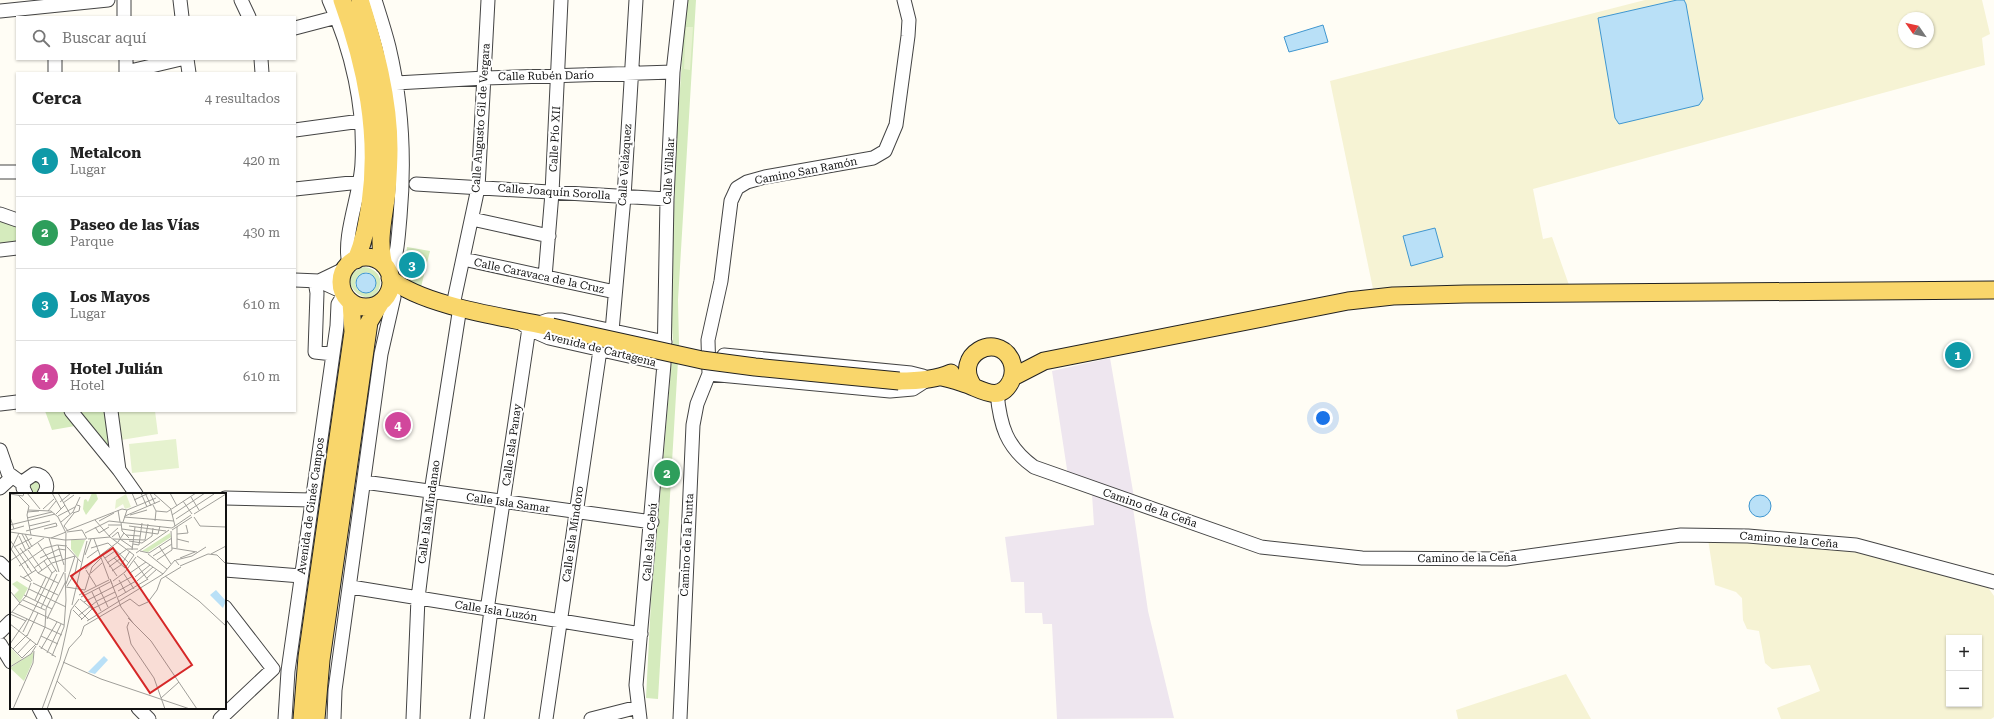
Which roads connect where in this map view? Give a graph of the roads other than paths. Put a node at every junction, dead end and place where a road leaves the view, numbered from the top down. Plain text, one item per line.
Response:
1 (108, 0) edge
2 (124, 0) edge
3 (180, 0) edge
4 (241, 0) edge
5 (329, 0) edge
6 (342, 0) edge
7 (360, 0) edge
8 (375, 0) edge
9 (488, 0) edge
10 (561, 0) edge
11 (636, 0) edge
12 (681, 0) edge
13 (904, 0) edge
14 (60, 7) edge
15 (0, 11) edge
16 (124, 16) edge
17 (182, 16) edge
18 (249, 16) edge
19 (337, 16) junction
20 (296, 28) edge
21 (55, 60) edge
22 (126, 60) edge
23 (177, 60) edge
24 (187, 60) edge
25 (261, 60) edge
26 (55, 72) edge
27 (126, 72) edge
28 (130, 72) edge
29 (189, 72) edge
30 (262, 72) edge
31 (673, 72) junction
32 (631, 74) junction
33 (558, 76) junction
34 (485, 78) junction
35 (396, 83) junction
36 (361, 121) junction
37 (296, 130) edge
38 (0, 172) edge
39 (16, 172) edge
40 (360, 182) junction
41 (416, 184) dead end
42 (478, 188) junction
43 (296, 190) edge
44 (552, 193) junction
45 (624, 197) junction
46 (667, 199) junction
47 (0, 214) edge
48 (472, 219) junction
49 (16, 220) edge
50 (549, 236) junction
51 (16, 248) edge
52 (0, 250) edge
53 (463, 259) junction
54 (350, 264) junction
55 (388, 272) junction
56 (546, 277) junction
57 (296, 280) edge
58 (317, 281) junction
59 (1994, 290) edge
60 (615, 292) junction
61 (420, 295) junction
62 (346, 296) junction
63 (386, 300) junction
64 (456, 306) junction
65 (533, 325) junction
66 (612, 331) junction
67 (665, 342) junction
68 (600, 350) junction
69 (707, 352) junction
70 (333, 354) junction
71 (1010, 357) junction
72 (1044, 361) junction
73 (664, 364) junction
74 (967, 366) junction
75 (709, 374) junction
76 (1013, 377) junction
77 (936, 378) junction
78 (973, 386) junction
79 (997, 393) junction
80 (16, 402) edge
81 (0, 404) edge
82 (72, 412) edge
83 (111, 412) edge
84 (0, 450) edge
85 (119, 470) junction
86 (12, 476) junction
87 (364, 482) junction
88 (0, 488) edge
89 (25, 489) edge
90 (431, 492) junction
91 (45, 493) edge
92 (135, 493) edge
93 (226, 498) edge
94 (312, 500) junction
95 (503, 502) junction
96 (576, 512) junction
97 (652, 522) junction
98 (0, 563) edge
99 (226, 570) edge
100 (10, 573) edge
101 (301, 576) junction
102 (1994, 582) edge
103 (351, 587) junction
104 (418, 598) junction
105 (226, 608) edge
106 (489, 610) junction
107 (560, 621) junction
108 (10, 622) edge
109 (0, 632) edge
110 (641, 634) junction
111 (0, 644) edge
112 (10, 660) edge
113 (273, 669) junction
114 (288, 671) junction
115 (40, 709) edge
116 (139, 709) edge
117 (225, 713) edge
118 (639, 713) edge
119 (45, 719) edge
120 (149, 719) edge
121 (285, 719) edge
122 (302, 719) edge
123 (316, 719) edge
124 (334, 719) edge
125 (413, 719) edge
126 (477, 719) edge
127 (546, 719) edge
128 (591, 719) edge
129 (680, 719) edge

1 - 14 street
2 - 16 street
3 - 17 street
4 - 18 street
5 - 19 street
6 - 54 main road
7 - 55 main road
8 - 35 street
9 - 34 street, Calle Augusto Gil de Vergara
10 - 33 street, Calle Pío XII
11 - 32 street, Calle Velázquez
12 - 31 street, Calle Villalar
13 - 69 street, Camino San Ramón
14 - 15 street
19 - 20 street
19 - 36 street
21 - 26 street
22 - 27 street
23 - 28 street
24 - 29 street
25 - 30 street
31 - 32 street, Calle Rubén Darío
31 - 46 street, Calle Villalar
32 - 33 street, Calle Rubén Darío
32 - 45 street, Calle Velázquez
33 - 34 street, Calle Rubén Darío
33 - 44 street, Calle Pío XII
34 - 35 street, Calle Rubén Darío
34 - 42 street, Calle Augusto Gil de Vergara
35 - 55 street
36 - 37 street
36 - 40 street
38 - 39 street
40 - 43 street
40 - 54 street
41 - 42 street, Calle Joaquín Sorolla
42 - 44 street, Calle Joaquín Sorolla
42 - 48 street, Calle Augusto Gil de Vergara
44 - 45 street, Calle Joaquín Sorolla
44 - 50 street, Calle Pío XII
45 - 46 street, Calle Joaquín Sorolla
45 - 60 street, Calle Velázquez
46 - 67 street, Calle Villalar
47 - 49 street
48 - 50 street
48 - 53 street, Calle Augusto Gil de Vergara
50 - 56 street, Calle Pío XII
51 - 52 street
53 - 56 street, Calle Caravaca de la Cruz
53 - 64 street, Calle Augusto Gil de Vergara
54 - 55 main road
54 - 58 street
54 - 62 main road
55 - 61 main road
55 - 63 main road
56 - 60 street, Calle Caravaca de la Cruz
57 - 58 street
58 - 62 street
58 - 70 street
59 - 72 main road
60 - 66 street, Calle Velázquez
61 - 63 main road
61 - 64 main road, Avenida de Cartagena
62 - 63 main road
62 - 70 street, Avenida de Ginés Campos
62 - 122 main road, Avenida de Ginés Campos
63 - 87 street
63 - 123 main road
64 - 65 main road, Avenida de Cartagena
64 - 90 street, Calle Isla Mindanao
65 - 66 street, Avenida de Cartagena
65 - 68 street, Avenida de Cartagena
65 - 77 main road, bridge
65 - 95 street, Calle Isla Panay
66 - 67 street, Avenida de Cartagena
67 - 73 street, Calle Villalar
68 - 73 street, Avenida de Cartagena
68 - 96 street, Calle Isla Mindoro
69 - 75 street, Camino San Ramón
69 - 77 street
70 - 94 street, Avenida de Ginés Campos
71 - 72 main road
71 - 74 main road
71 - 76 main road
72 - 76 main road
73 - 97 street, Calle Isla Cebú
74 - 77 main road
74 - 78 main road
75 - 77 street
75 - 129 street, Camino de la Punta
76 - 79 main road
77 - 78 main road
78 - 79 main road
79 - 102 street, Camino de la Ceña
80 - 81 street
82 - 85 street
83 - 85 street
84 - 86 street
85 - 92 street
86 - 88 street
86 - 89 street
87 - 90 street, Calle Isla Samar
87 - 103 street
89 - 91 street
90 - 95 street, Calle Isla Samar
90 - 104 street, Calle Isla Mindanao
93 - 94 street
94 - 101 street, Avenida de Ginés Campos
95 - 96 street, Calle Isla Samar
95 - 106 street, Calle Isla Panay
96 - 97 street, Calle Isla Samar
96 - 107 street, Calle Isla Mindoro
97 - 110 street, Calle Isla Cebú
98 - 100 street
99 - 101 street
101 - 114 street, Avenida de Ginés Campos
103 - 104 street, Calle Isla Luzón
103 - 124 street
104 - 106 street, Calle Isla Luzón
104 - 125 street, Calle Isla Mindanao
105 - 113 street
106 - 107 street, Calle Isla Luzón
106 - 126 street, Calle Isla Panay
107 - 110 street, Calle Isla Luzón
107 - 127 street, Calle Isla Mindoro
108 - 109 street
110 - 118 street, Calle Isla Cebú
111 - 112 street
113 - 114 street
113 - 117 street
114 - 121 street, Avenida de Ginés Campos
115 - 119 street
116 - 120 street
118 - 128 street

